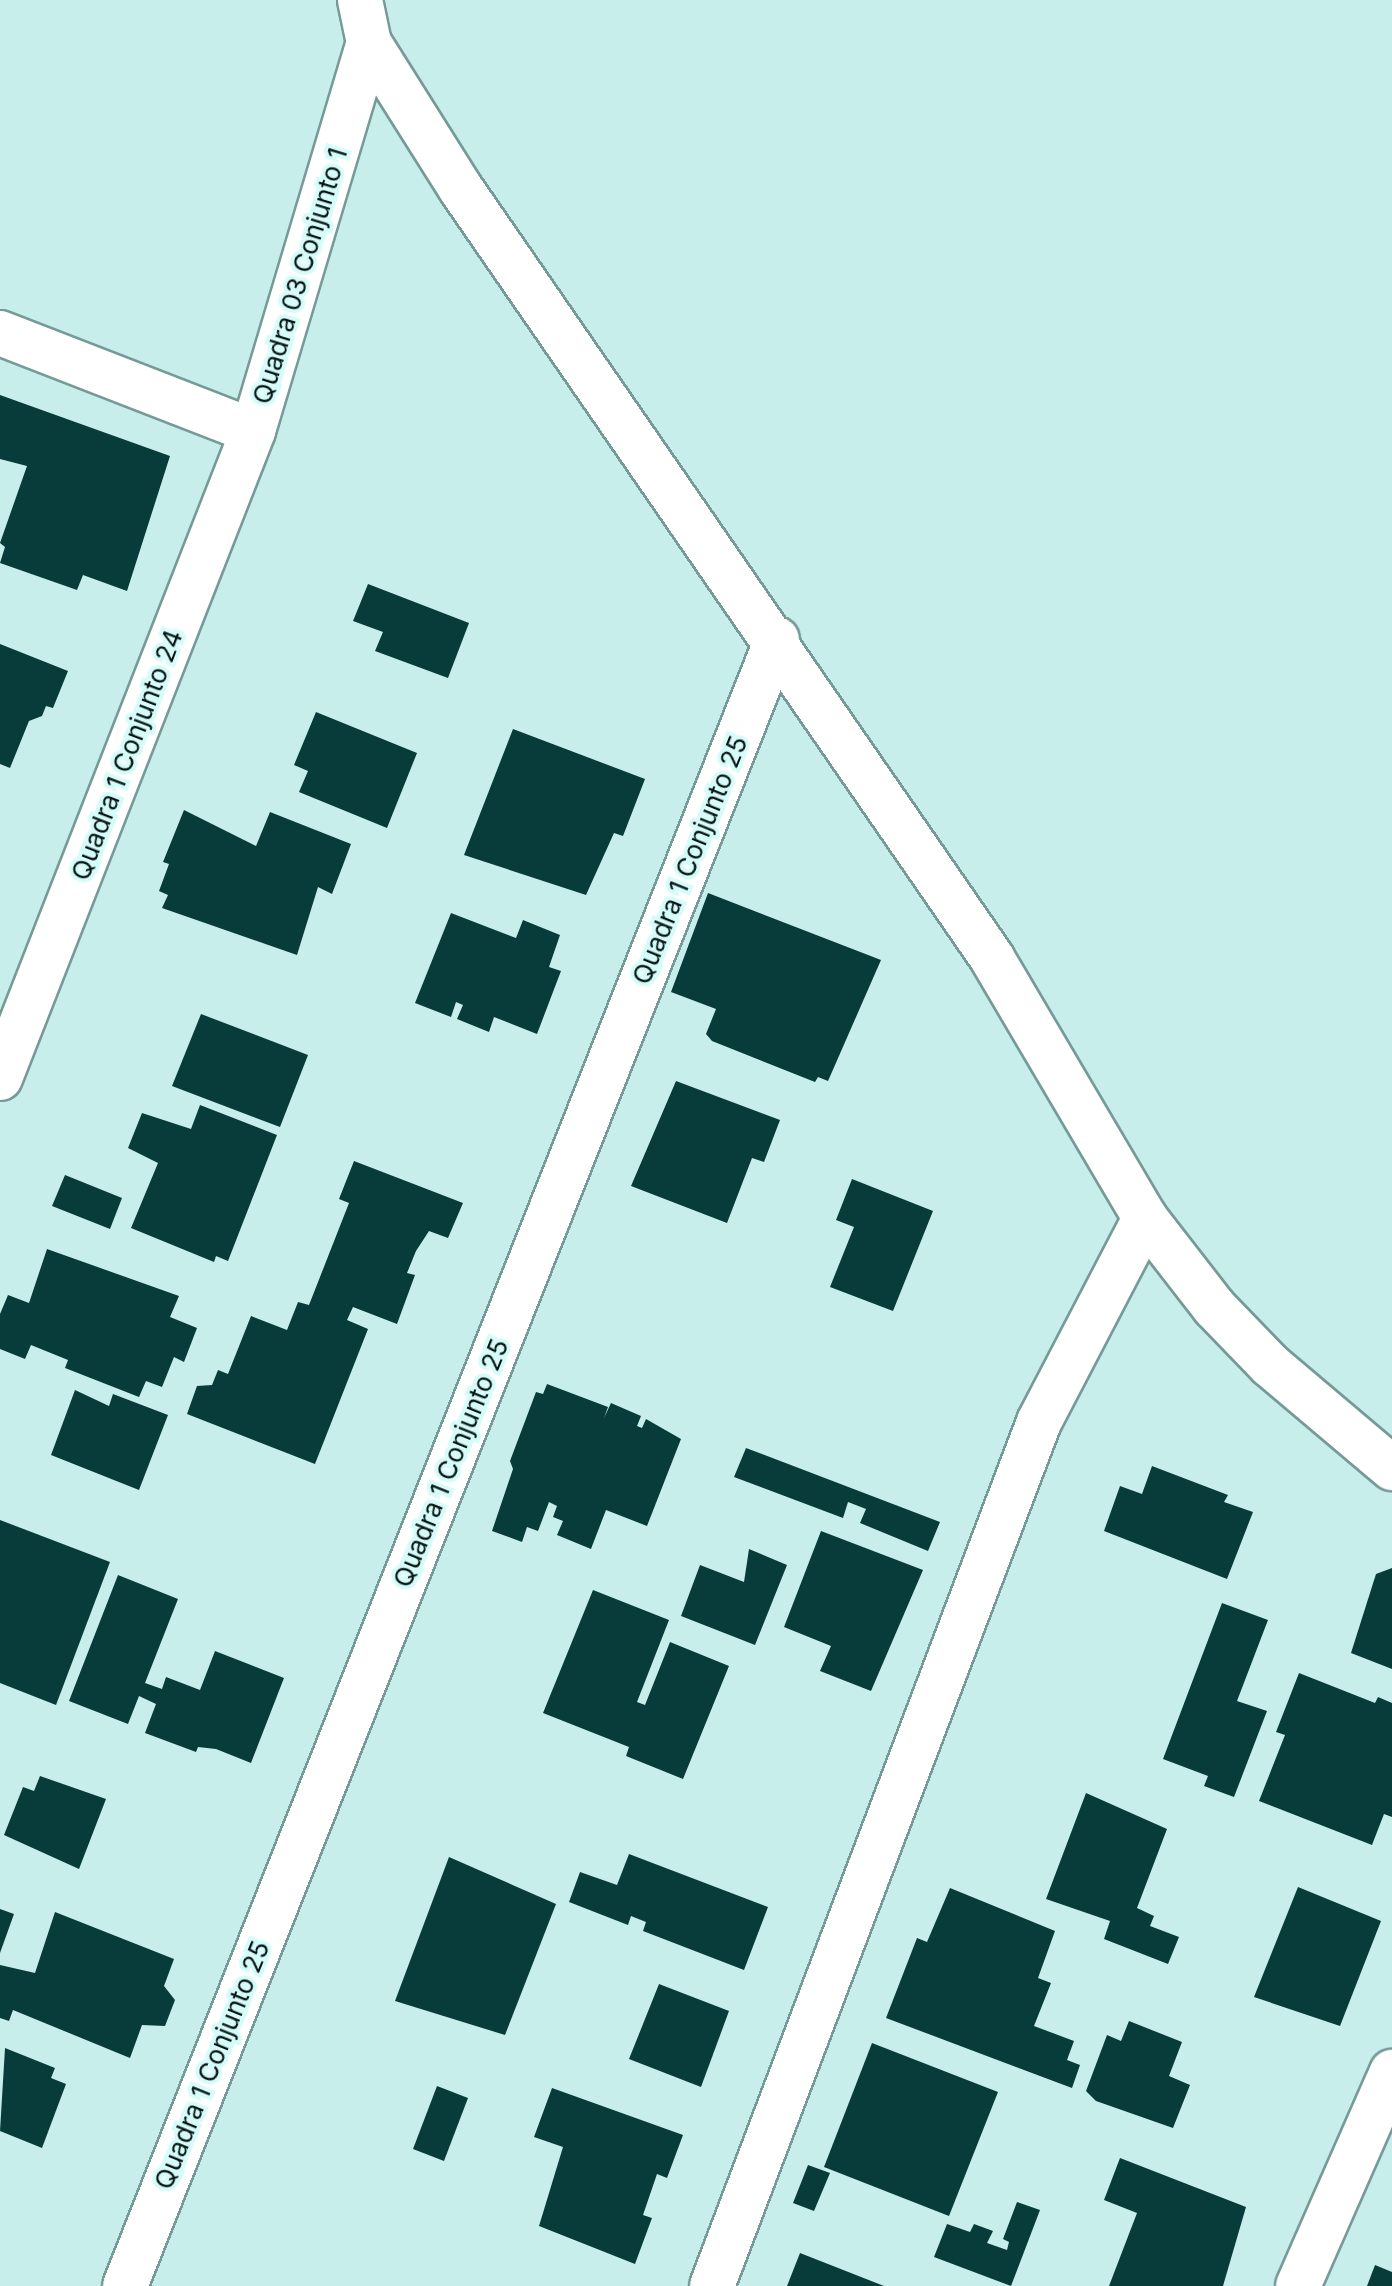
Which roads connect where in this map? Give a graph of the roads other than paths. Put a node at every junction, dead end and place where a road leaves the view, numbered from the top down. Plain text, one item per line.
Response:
1 (360, 0) edge
2 (369, 43) junction
3 (0, 333) edge
4 (253, 431) junction
5 (777, 639) junction
6 (0, 1078) edge
7 (1145, 1218) junction
8 (1392, 1468) edge
9 (1392, 2072) edge
10 (125, 2286) edge
11 (712, 2286) edge
12 (1298, 2286) edge

1 - 2 street
2 - 4 street, Quadra 03 Conjunto 1
2 - 5 street
3 - 4 street, Quadra 03 Conjunto 1
4 - 6 street, Quadra 1 Conjunto 24
5 - 7 street
5 - 10 street, Quadra 1 Conjunto 25
7 - 8 street
7 - 11 street
9 - 12 street

